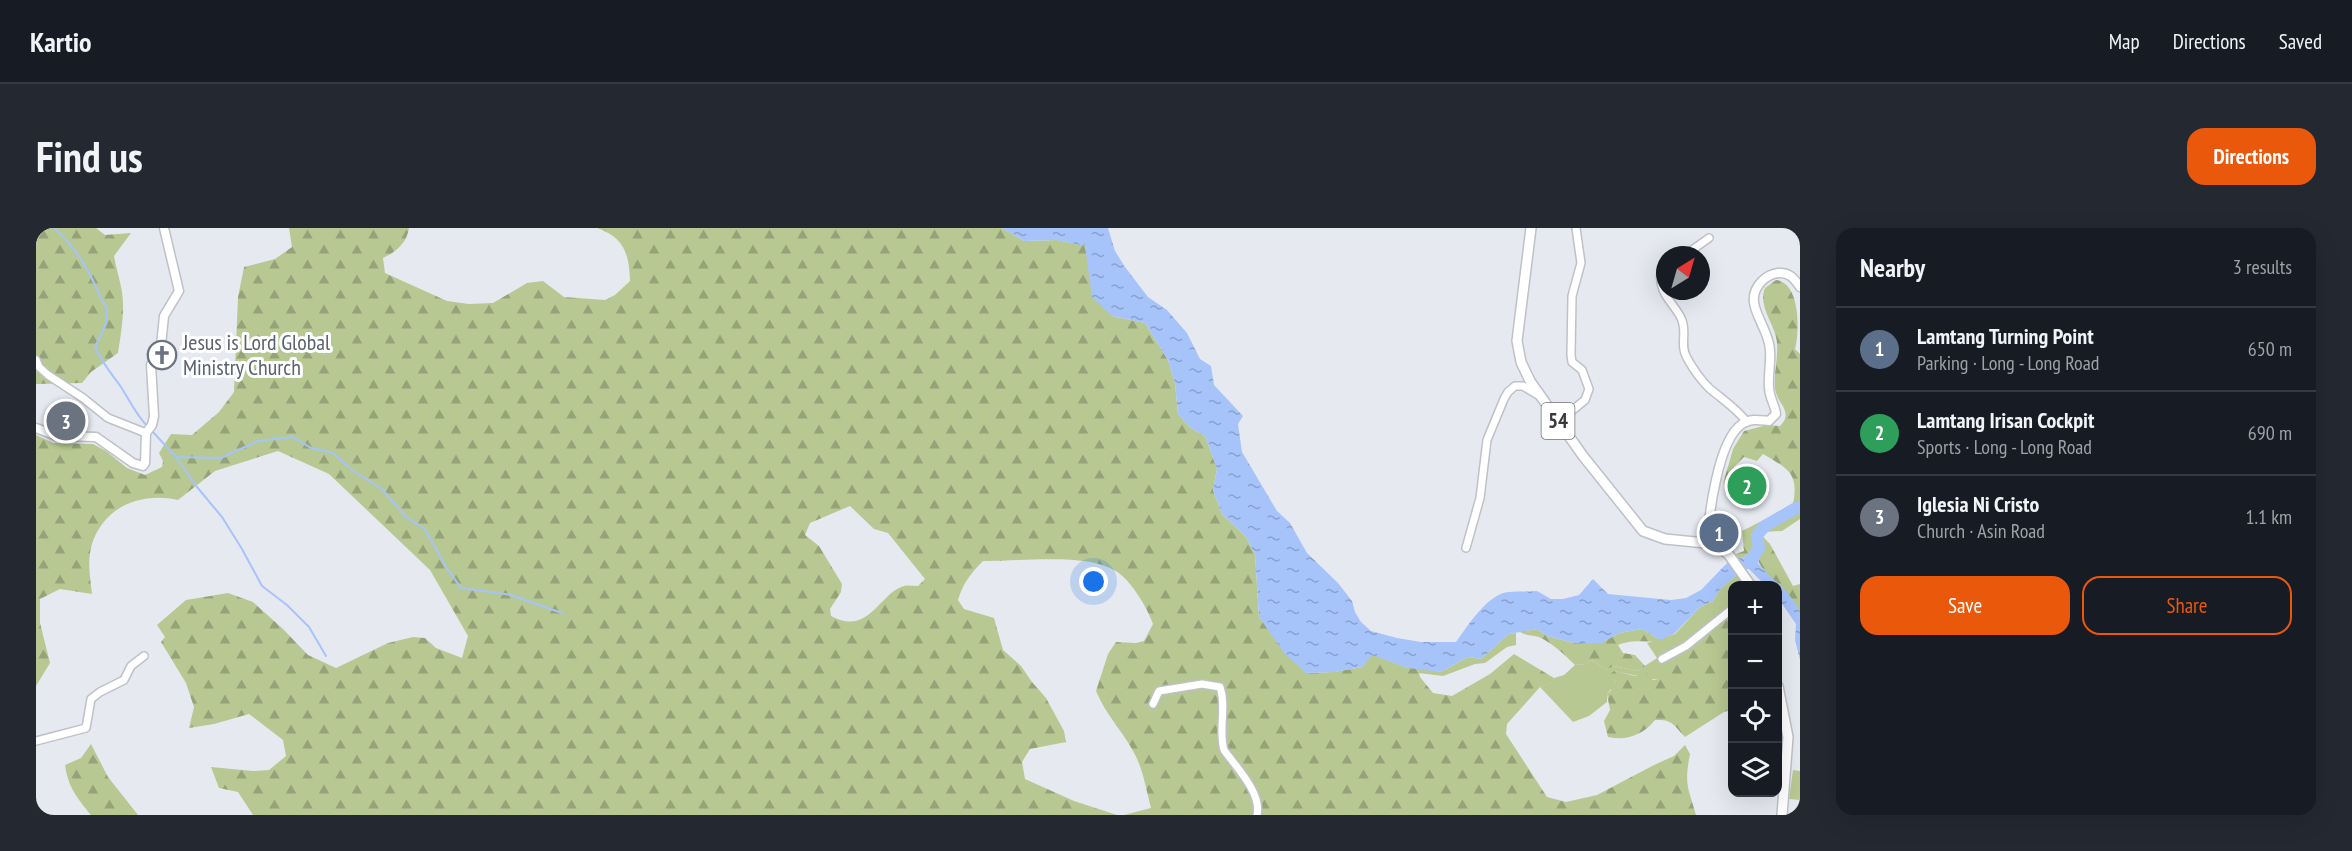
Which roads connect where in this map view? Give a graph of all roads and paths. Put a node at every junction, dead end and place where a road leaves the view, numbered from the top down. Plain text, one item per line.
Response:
1 (164, 228) edge
2 (1531, 228) edge
3 (1576, 228) edge
4 (1709, 238) dead end
5 (1698, 246) edge
6 (1800, 287) edge
7 (1669, 300) edge
8 (36, 360) edge
9 (1541, 397) junction
10 (1558, 422) junction
11 (1747, 422) junction
12 (36, 428) edge
13 (149, 430) junction
14 (1708, 544) junction
15 (1466, 548) dead end
16 (1748, 581) edge
17 (1728, 612) edge
18 (144, 656) dead end
19 (1662, 659) dead end
20 (1779, 689) edge
21 (1154, 704) dead end
22 (36, 741) edge
23 (1257, 815) edge
24 (1782, 815) edge

1 - 13 main road
2 - 9 highway, 54
3 - 10 street
4 - 5 street
6 - 11 main road
7 - 11 street
8 - 13 street
9 - 10 highway, 54
9 - 15 street
10 - 14 highway, 54
11 - 14 main road
12 - 13 main road
14 - 16 highway, 54
17 - 19 street
18 - 22 street
20 - 24 highway
21 - 23 street

